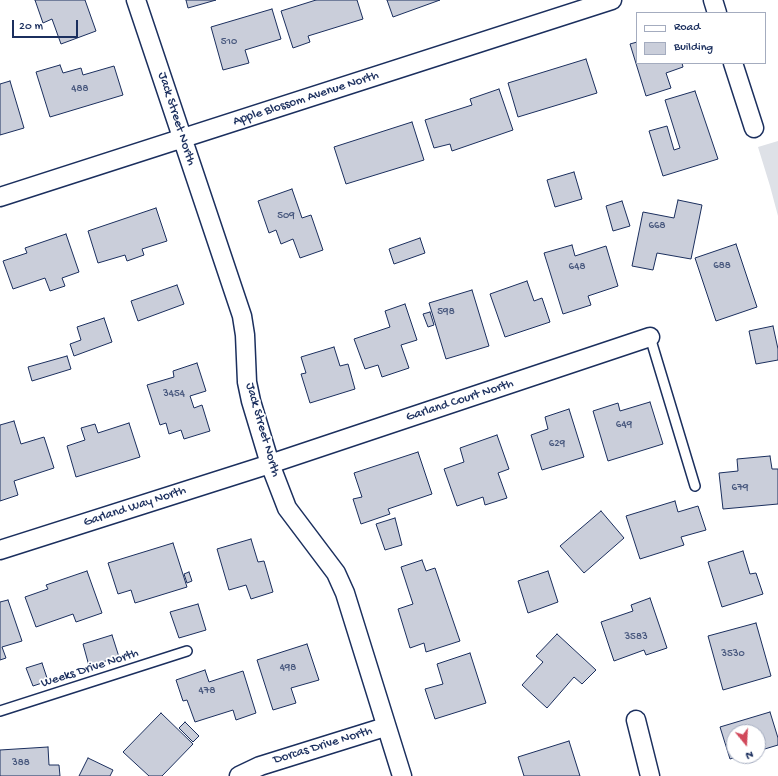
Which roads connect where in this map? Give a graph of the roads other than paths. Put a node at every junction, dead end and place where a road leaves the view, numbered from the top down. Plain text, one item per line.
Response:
1 (136, 0) edge
2 (612, 0) edge
3 (713, 0) edge
4 (717, 12) edge
5 (733, 64) edge
6 (754, 128) dead end
7 (183, 138) junction
8 (0, 197) edge
9 (650, 338) joint
10 (270, 464) junction
11 (695, 486) dead end
12 (0, 550) edge
13 (187, 651) dead end
14 (0, 711) edge
15 (636, 720) dead end
16 (385, 727) junction
17 (239, 776) edge
18 (402, 776) edge
19 (650, 776) edge

1 - 7 street, Jack Street North
2 - 7 street, Apple Blossom Avenue North
3 - 4 street
5 - 6 street
7 - 8 street, Apple Blossom Avenue North
7 - 10 street, Jack Street North
9 - 10 street, Garland Court North
9 - 11 lane
10 - 12 street, Garland Way North
10 - 16 street, Jack Street North
13 - 14 lane, Weeks Drive North
15 - 19 street
16 - 17 street, Dorcas Drive North
16 - 18 street, Jack Street North

